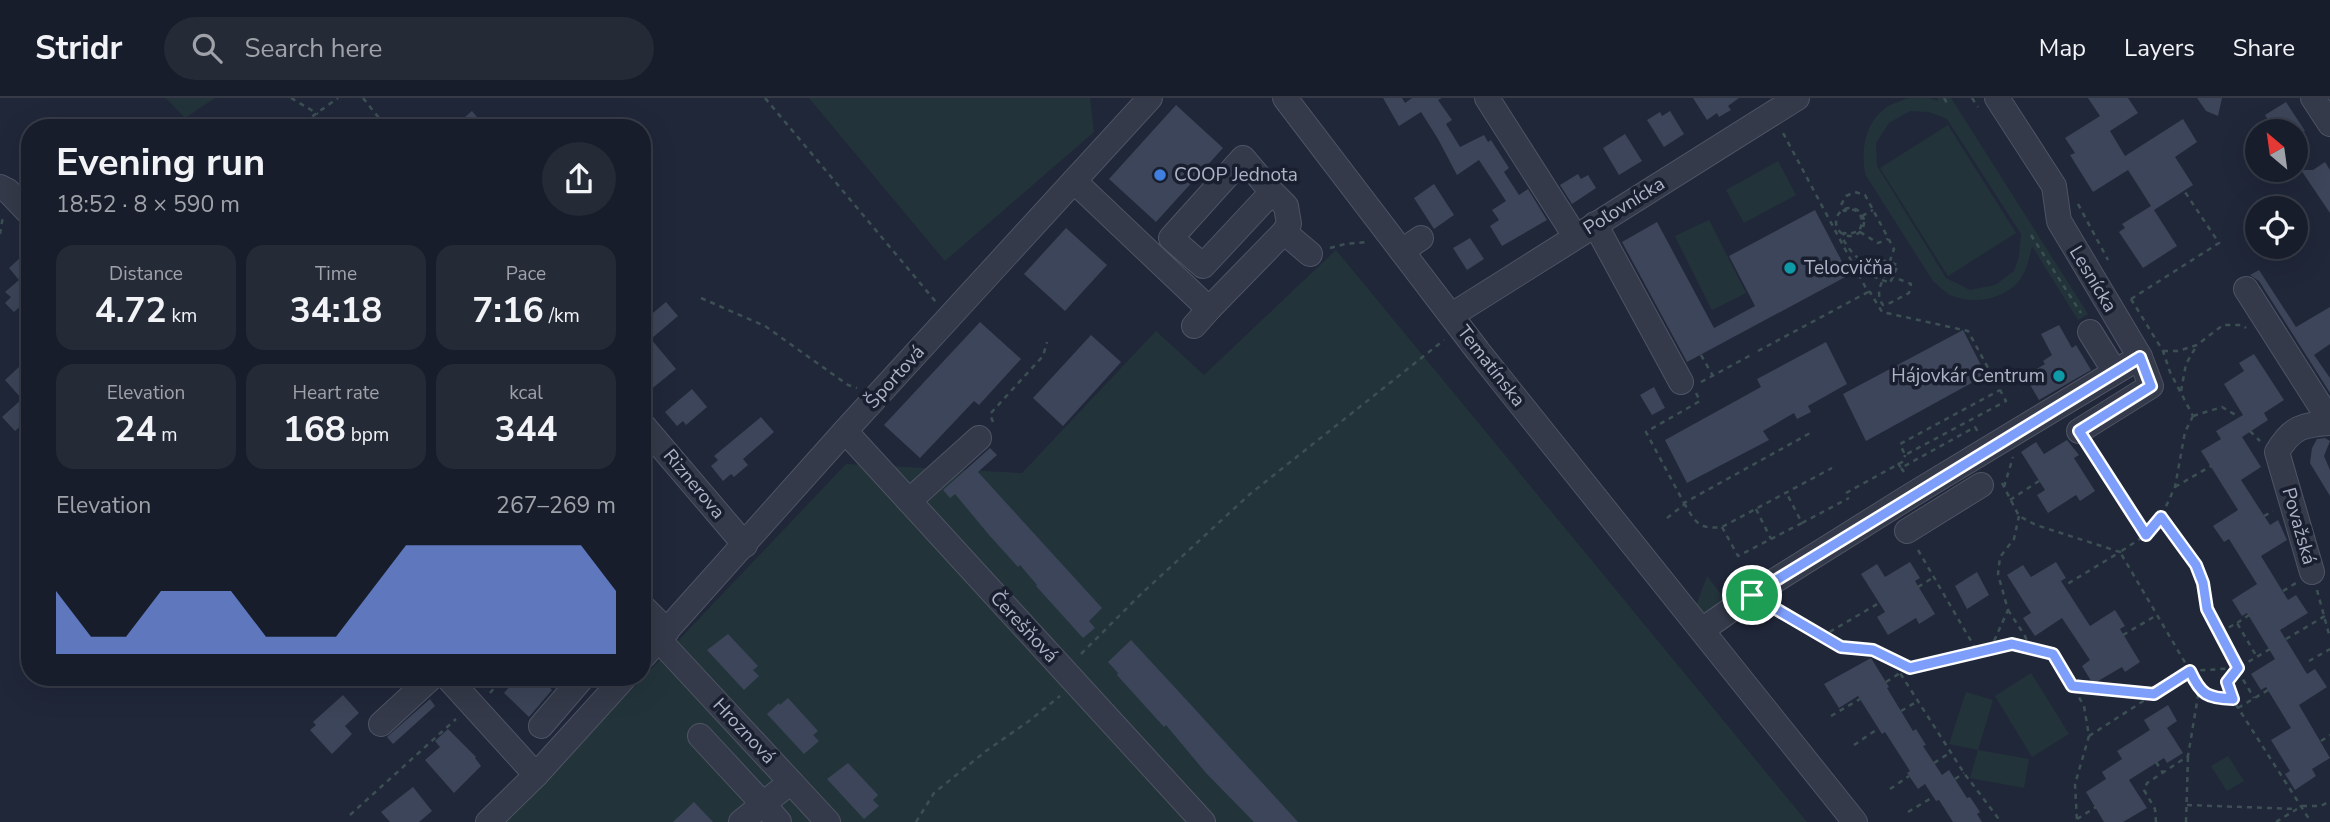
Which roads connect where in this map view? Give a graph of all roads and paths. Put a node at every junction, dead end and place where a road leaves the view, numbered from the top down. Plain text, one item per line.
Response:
1 (291, 98) edge
2 (338, 98) edge
3 (363, 98) edge
4 (765, 98) edge
5 (1150, 98) edge
6 (1285, 98) edge
7 (1488, 98) edge
8 (1797, 98) edge
9 (1944, 98) edge
10 (1997, 98) edge
11 (2313, 98) edge
12 (1947, 103) dead end
13 (318, 114) junction
14 (310, 119) edge
15 (380, 119) edge
16 (2330, 124) edge
17 (1779, 125) dead end
18 (1074, 181) junction
19 (0, 187) edge
20 (1272, 192) dead end
21 (2185, 192) dead end
22 (21, 205) edge
23 (1873, 210) junction
24 (1844, 211) junction
25 (1862, 215) junction
26 (1585, 230) junction
27 (1859, 231) junction
28 (1284, 232) junction
29 (1843, 234) junction
30 (2031, 235) dead end
31 (1888, 239) junction
32 (1406, 243) junction
33 (1310, 254) joint
34 (1890, 262) junction
35 (1878, 270) junction
36 (1886, 273) junction
37 (1893, 277) junction
38 (1882, 281) junction
39 (2246, 289) dead end
40 (1868, 292) junction
41 (701, 298) dead end
42 (2131, 299) dead end
43 (940, 307) dead end
44 (2085, 322) joint
45 (1451, 325) junction
46 (2252, 333) dead end
47 (1047, 342) dead end
48 (2197, 345) junction
49 (1759, 351) dead end
50 (2151, 354) junction
51 (1701, 355) dead end
52 (1751, 355) dead end
53 (2115, 372) junction
54 (1713, 376) junction
55 (1681, 382) dead end
56 (2000, 390) junction
57 (2181, 392) dead end
58 (875, 399) junction
59 (2239, 417) dead end
60 (2330, 422) edge
61 (987, 430) joint
62 (845, 431) junction
63 (2079, 431) joint
64 (1812, 432) dead end
65 (651, 435) edge
66 (1982, 443) junction
67 (2014, 454) dead end
68 (1906, 455) junction
69 (1898, 463) junction
70 (2211, 467) dead end
71 (1832, 468) dead end
72 (1901, 468) junction
73 (1916, 469) dead end
74 (2039, 481) dead end
75 (1992, 486) junction
76 (2175, 487) junction
77 (1786, 493) junction
78 (1846, 493) dead end
79 (1849, 498) dead end
80 (2010, 500) junction
81 (909, 501) junction
82 (1685, 504) junction
83 (1893, 507) junction
84 (1756, 509) junction
85 (2019, 516) junction
86 (2161, 517) junction
87 (1667, 518) dead end
88 (1802, 523) junction
89 (1723, 527) junction
90 (1909, 534) junction
91 (2146, 535) junction
92 (1771, 539) junction
93 (745, 545) junction
94 (2120, 552) junction
95 (2312, 572) joint
96 (1934, 577) junction
97 (2064, 586) dead end
98 (1918, 587) dead end
99 (1752, 595) junction
100 (1879, 603) dead end
101 (2008, 610) junction
102 (2157, 615) junction
103 (2249, 615) dead end
104 (2325, 616) junction
105 (2237, 622) junction
106 (1702, 630) junction
107 (2220, 632) junction
108 (2123, 635) dead end
109 (1821, 637) junction
110 (2330, 638) edge
111 (2286, 639) dead end
112 (656, 643) edge
113 (2031, 649) junction
114 (2270, 649) dead end
115 (2330, 649) edge
116 (1990, 650) junction
117 (1978, 653) junction
118 (1081, 654) dead end
119 (2257, 657) junction
120 (2309, 661) dead end
121 (1898, 663) junction
122 (2237, 669) junction
123 (2190, 671) junction
124 (1900, 673) junction
125 (1886, 682) dead end
126 (1076, 683) junction
127 (422, 686) edge
128 (455, 686) edge
129 (575, 686) edge
130 (617, 686) edge
131 (2072, 686) junction
132 (2199, 690) junction
133 (2268, 690) dead end
134 (2154, 694) junction
135 (2254, 698) junction
136 (1860, 699) dead end
137 (2233, 699) junction
138 (1918, 701) junction
139 (472, 705) junction
140 (2238, 708) junction
141 (1901, 711) dead end
142 (1831, 716) dead end
143 (381, 724) dead end
144 (541, 726) dead end
145 (1879, 728) dead end
146 (2330, 735) edge
147 (700, 736) dead end
148 (2089, 736) junction
149 (2321, 741) dead end
150 (1854, 745) dead end
151 (1951, 752) junction
152 (2188, 756) junction
153 (2156, 762) dead end
154 (1934, 763) dead end
155 (1964, 773) junction
156 (2163, 773) junction
157 (536, 775) junction
158 (1909, 776) dead end
159 (1955, 779) dead end
160 (791, 782) junction
161 (1890, 789) dead end
162 (1933, 797) dead end
163 (2330, 802) edge
164 (2187, 805) junction
165 (2096, 807) dead end
166 (2299, 808) junction
167 (771, 813) edge
168 (1908, 813) dead end
169 (350, 814) dead end
170 (2077, 819) edge
171 (488, 822) edge
172 (741, 822) edge
173 (828, 822) edge
174 (916, 822) edge
175 (1203, 822) edge
176 (1855, 822) edge
177 (2001, 822) edge
178 (2071, 822) edge
179 (2156, 822) edge
180 (2186, 822) edge
181 (2276, 822) edge
182 (2311, 822) edge

1 - 13 path
2 - 13 path
3 - 15 path
4 - 43 path
5 - 18 street, Športová
6 - 32 street, Tematínska
7 - 26 street
8 - 26 street, Poľovnícka
9 - 12 path
10 - 50 street, Lesnícka
11 - 16 street
13 - 14 path
17 - 40 path
18 - 28 street
18 - 58 street, Športová
19 - 22 street
20 - 28 street
21 - 42 path
23 - 24 path
23 - 25 path
23 - 31 path
24 - 25 path
24 - 29 path
25 - 27 path
26 - 45 street, Poľovnícka
26 - 55 street
27 - 29 path
27 - 31 path
28 - 33 street
29 - 35 path
30 - 44 path
31 - 34 path
32 - 33 path
32 - 45 street, Tematínska
34 - 35 path
34 - 36 path
34 - 37 path
35 - 36 path
35 - 38 path
36 - 37 path
36 - 38 path
37 - 38 path
37 - 38 path
39 - 60 street
40 - 49 path
40 - 56 path
41 - 58 path
44 - 53 street
45 - 106 street, Tematínska
45 - 118 path
46 - 48 path
47 - 61 path
48 - 50 path
48 - 57 path
50 - 53 street
50 - 63 street, Lesnícka
51 - 54 path
52 - 54 path
53 - 66 street
54 - 82 path
56 - 68 path
56 - 68 path
58 - 62 street, Športová
59 - 76 path
60 - 95 street, Považská
61 - 81 street
62 - 81 street, Čerešňová
62 - 93 street, Športová
63 - 91 path
64 - 82 path
65 - 93 street, Riznerova
66 - 72 path
66 - 75 path
66 - 83 street
67 - 75 path
68 - 69 path
69 - 72 path
69 - 78 path
70 - 76 path
71 - 77 path
72 - 73 path
74 - 80 path
75 - 80 path
75 - 90 street
76 - 86 path
77 - 84 path
77 - 88 path
79 - 88 path
80 - 85 path
81 - 126 street, Čerešňová
82 - 87 path
82 - 89 path
83 - 90 street
83 - 99 street
84 - 89 path
84 - 92 path
85 - 94 path
85 - 101 path
86 - 91 path
86 - 107 path
88 - 92 path
89 - 92 path
90 - 96 path
91 - 94 path
93 - 112 street, Športová
94 - 97 path
94 - 102 path
95 - 104 path, Považská
96 - 98 path
96 - 117 path
99 - 106 street
99 - 109 path
100 - 109 path
101 - 113 path
101 - 116 path
102 - 108 path
102 - 123 path
103 - 105 path
104 - 110 path, Považská
104 - 111 path
105 - 107 path
105 - 119 path
106 - 176 street, Tematínska
107 - 122 path
109 - 121 path
112 - 160 street, Hroznová
113 - 116 path
113 - 131 path
114 - 119 path
115 - 120 path
116 - 117 path
117 - 121 path
119 - 122 path
121 - 124 path
122 - 123 path
122 - 135 path
122 - 137 path
123 - 132 path
123 - 134 path
124 - 125 path
124 - 138 path
126 - 174 path
126 - 175 street, Čerešňová
127 - 143 street
128 - 139 street
129 - 144 street
130 - 157 street
131 - 134 path
131 - 148 path
132 - 137 path
132 - 152 path
133 - 135 path
134 - 148 path
135 - 140 path
136 - 142 path
137 - 140 path
138 - 141 path
138 - 151 path
139 - 157 street
139 - 169 path
140 - 166 path
145 - 150 path
146 - 149 path
147 - 167 street
148 - 170 path
151 - 154 path
151 - 155 path
152 - 156 path
152 - 164 path
153 - 156 path
155 - 159 path
155 - 177 path
156 - 179 path
157 - 171 street
158 - 161 path
160 - 167 street
160 - 173 street, Hroznová
162 - 168 path
163 - 166 path
164 - 166 path
164 - 180 path
165 - 170 path
166 - 181 path
166 - 182 path
167 - 172 street
170 - 178 path

